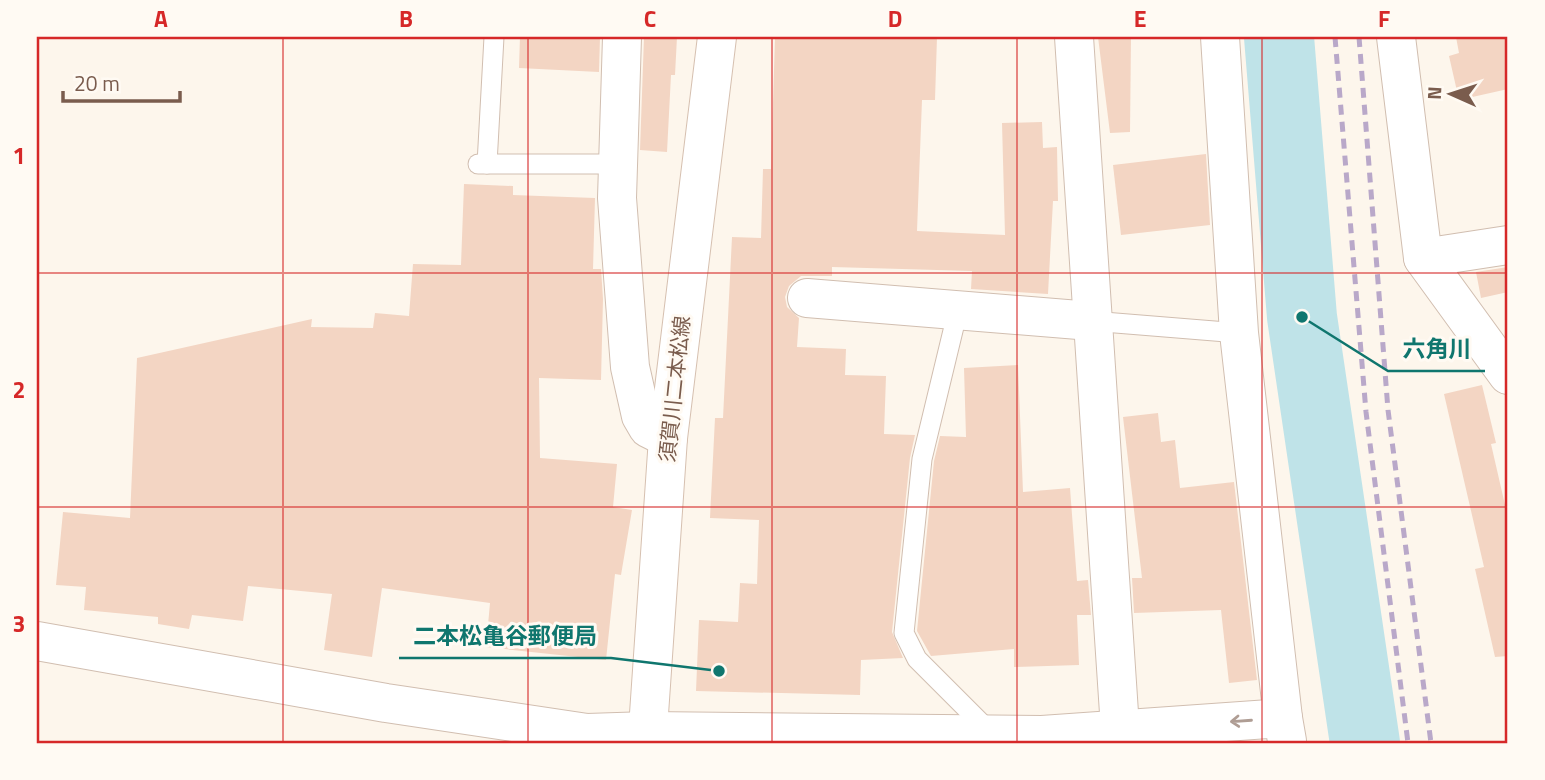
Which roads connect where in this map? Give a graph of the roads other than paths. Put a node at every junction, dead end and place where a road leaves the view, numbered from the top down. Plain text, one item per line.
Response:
1 (494, 37) edge
2 (622, 37) edge
3 (717, 37) edge
4 (1074, 37) edge
5 (1220, 37) edge
6 (1396, 37) edge
7 (617, 164) junction
8 (1508, 245) edge
9 (1423, 258) junction
10 (807, 298) dead end
11 (958, 310) junction
12 (1091, 321) junction
13 (1240, 333) junction
14 (1508, 375) edge
15 (668, 438) junction
16 (37, 641) edge
17 (1285, 731) edge
18 (647, 737) edge
19 (1120, 737) edge
20 (992, 739) edge

1 - 7 lane
2 - 7 street
3 - 15 street, 須賀川二本松線
4 - 12 street
5 - 13 street
6 - 9 street
7 - 15 street
8 - 9 street
9 - 14 street
10 - 11 street
11 - 12 street
11 - 20 lane
12 - 13 lane
12 - 19 street
13 - 17 street
15 - 18 street, 須賀川二本松線
16 - 18 street
17 -> 19 street
18 - 20 street
19 - 20 street

